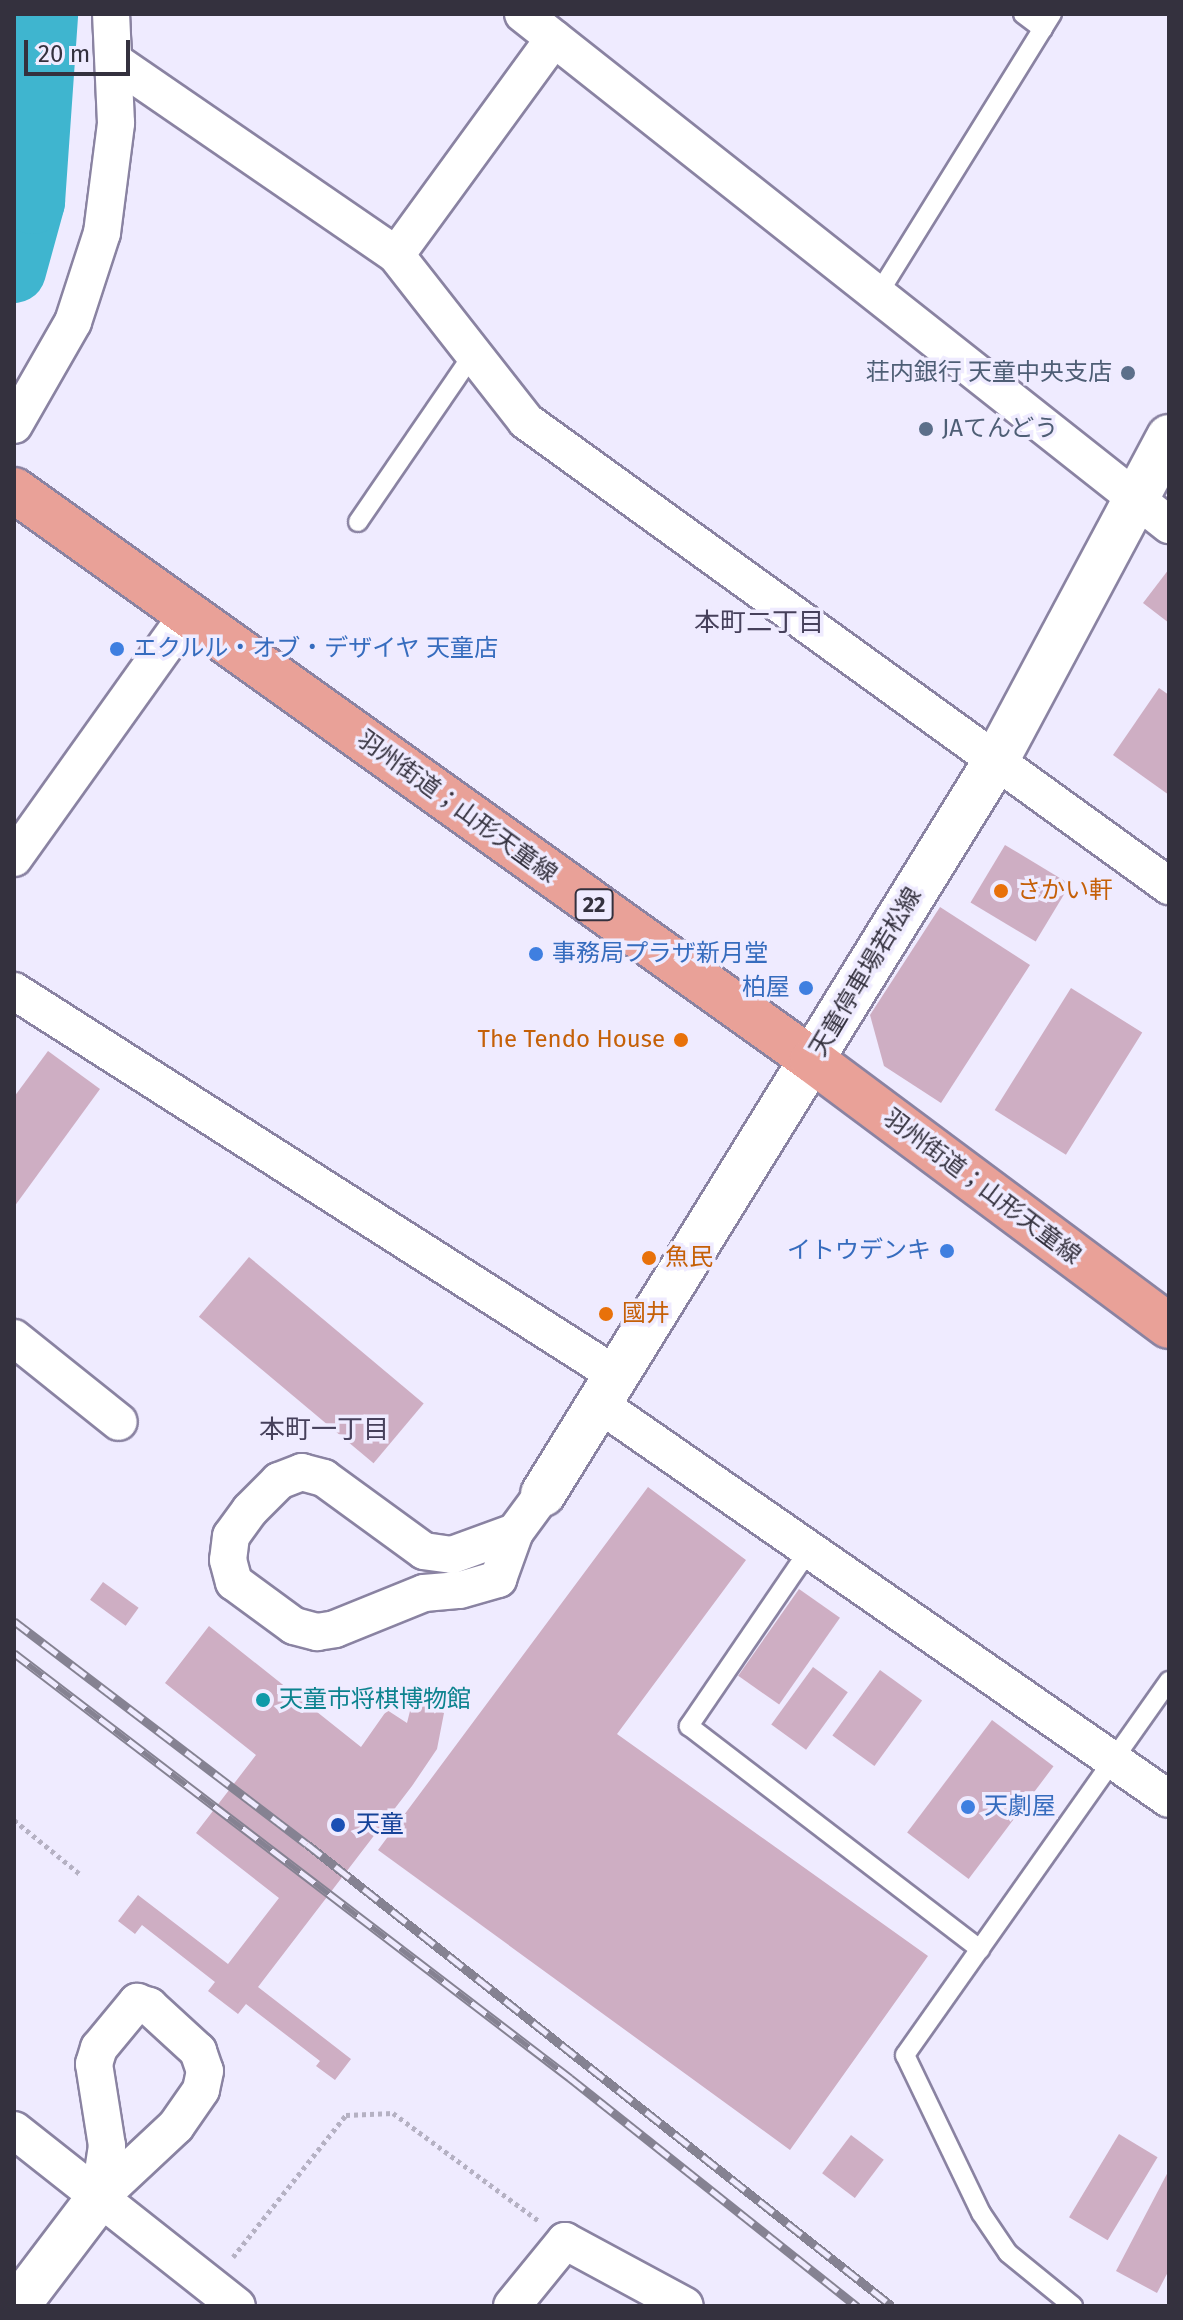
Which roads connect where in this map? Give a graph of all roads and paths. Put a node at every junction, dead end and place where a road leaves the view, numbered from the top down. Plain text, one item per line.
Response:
1 (111, 14) edge
2 (523, 14) edge
3 (1023, 14) edge
4 (1048, 22) edge
5 (554, 38) junction
6 (114, 61) junction
7 (396, 255) junction
8 (877, 296) junction
9 (473, 354) junction
10 (14, 425) edge
11 (1169, 437) edge
12 (14, 490) edge
13 (1153, 512) edge
14 (358, 522) dead end
15 (189, 613) junction
16 (997, 759) junction
17 (14, 858) edge
18 (1169, 886) edge
19 (14, 991) edge
20 (812, 1060) junction
21 (1169, 1326) edge
22 (14, 1338) edge
23 (608, 1390) junction
24 (119, 1422) dead end
25 (543, 1494) joint
26 (515, 1532) junction
27 (811, 1547) junction
28 (1169, 1681) edge
29 (1114, 1759) junction
30 (1169, 1799) edge
31 (14, 1820) edge
32 (80, 1874) dead end
33 (980, 1949) junction
34 (14, 2130) edge
35 (99, 2198) junction
36 (565, 2241) junction
37 (220, 2249) dead end
38 (17, 2306) edge
39 (237, 2306) edge
40 (512, 2306) edge
41 (685, 2306) edge
42 (1073, 2306) edge

1 - 6 street
2 - 5 street
3 - 4 lane
4 - 8 lane
5 - 7 street
5 - 8 street
6 - 7 street
6 - 10 street
7 - 9 street
8 - 13 street
9 - 14 lane
9 - 16 street
11 - 13 main road, 天童停車場若松線
12 - 15 main road, 羽州街道；山形天童線 / 22
13 - 16 main road, 天童停車場若松線
15 - 17 street
15 - 20 main road, 羽州街道；山形天童線 / 22
16 - 18 street
16 - 20 main road, 天童停車場若松線
19 - 23 street
20 - 21 main road, 羽州街道；山形天童線 / 22
20 - 23 main road, 天童停車場若松線
22 - 24 street
23 - 25 main road, 天童停車場若松線
23 - 27 street
25 - 26 street
26 - 26 street
27 - 29 street
27 - 33 lane
28 - 29 lane
29 - 30 street
29 - 33 lane
31 - 32 path
33 - 42 lane
34 - 35 street
35 - 35 street
35 - 38 main road
35 - 39 street
36 - 37 path
36 - 40 street
36 - 41 street

